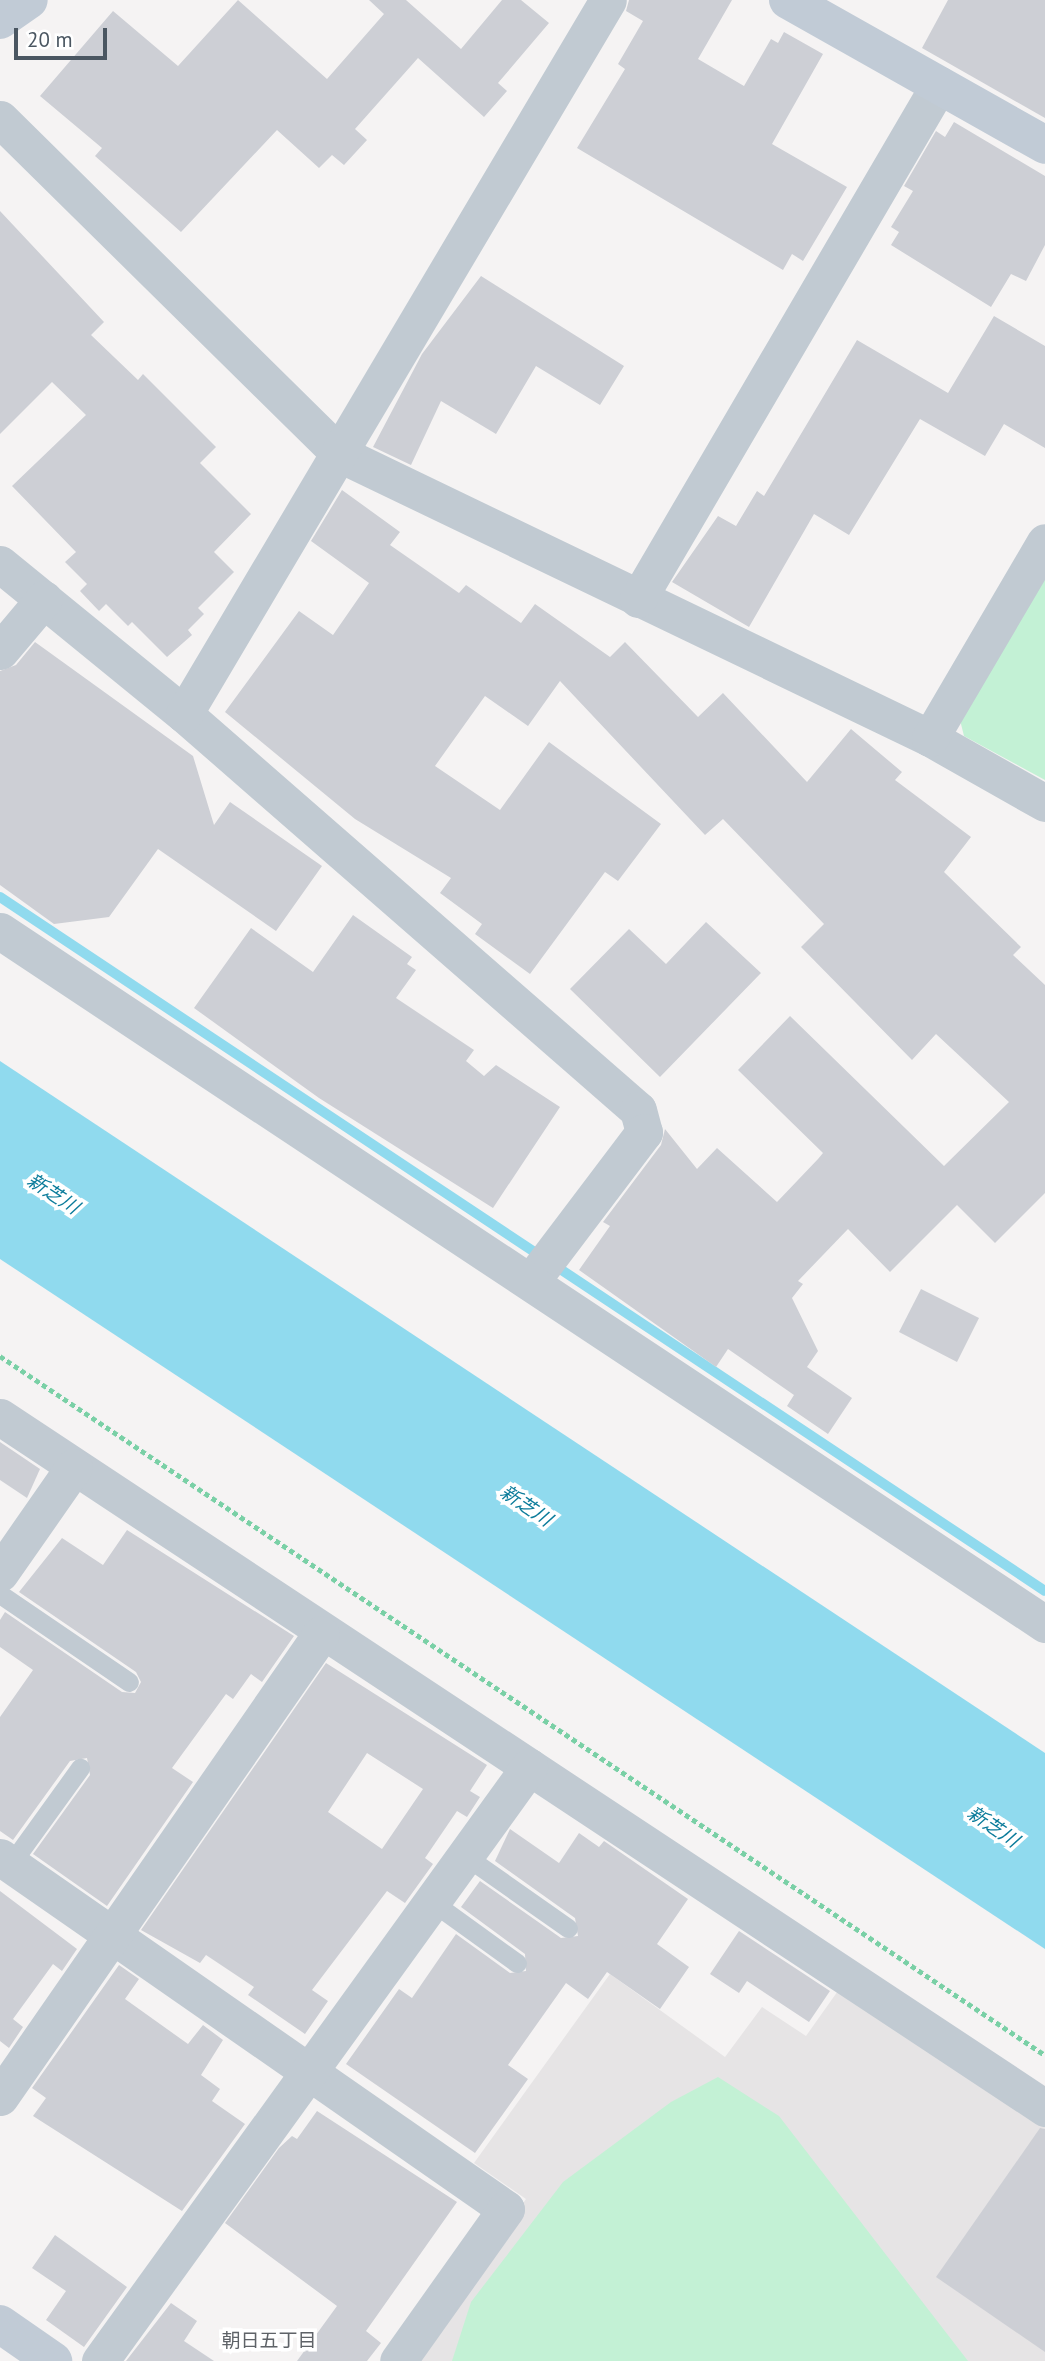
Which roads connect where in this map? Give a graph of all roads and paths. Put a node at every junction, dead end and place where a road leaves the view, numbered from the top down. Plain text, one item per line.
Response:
1 (29, 0) edge
2 (608, 0) edge
3 (788, 0) edge
4 (0, 20) edge
5 (939, 85) junction
6 (0, 119) edge
7 (1045, 145) edge
8 (340, 454) junction
9 (1045, 542) edge
10 (0, 564) edge
11 (638, 598) junction
12 (44, 599) junction
13 (0, 651) edge
14 (184, 714) junction
15 (930, 738) junction
16 (1045, 803) edge
17 (0, 931) edge
18 (533, 1279) junction
19 (0, 1356) edge
20 (0, 1417) edge
21 (74, 1467) junction
22 (0, 1573) edge
23 (0, 1594) edge
24 (1045, 1623) edge
25 (321, 1634) junction
26 (129, 1682) dead end
27 (529, 1767) junction
28 (80, 1768) dead end
29 (464, 1855) junction
30 (5, 1861) edge
31 (431, 1901) junction
32 (568, 1928) dead end
33 (111, 1935) junction
34 (517, 1962) dead end
35 (1045, 2055) edge
36 (306, 2071) junction
37 (0, 2096) edge
38 (1045, 2108) edge
39 (0, 2324) edge
40 (53, 2361) edge
41 (100, 2361) edge
42 (398, 2361) edge

1 - 4 street
2 - 8 street
3 - 5 street
5 - 7 street
5 - 11 street
6 - 8 street
8 - 11 street
8 - 14 street
9 - 15 street
10 - 12 street
11 - 15 street
12 - 13 street
12 - 14 street
14 - 18 street
15 - 16 street
17 - 18 street
18 - 24 street
19 - 35 path
20 - 21 street
21 - 22 street
21 - 25 street
23 - 26 lane
25 - 27 street
25 - 33 street
27 - 29 street
27 - 38 street
28 - 30 lane
29 - 31 street
29 - 32 lane
30 - 33 street
31 - 34 lane
31 - 36 street
33 - 36 street
33 - 37 street
36 - 41 street
36 - 42 street
39 - 40 street

